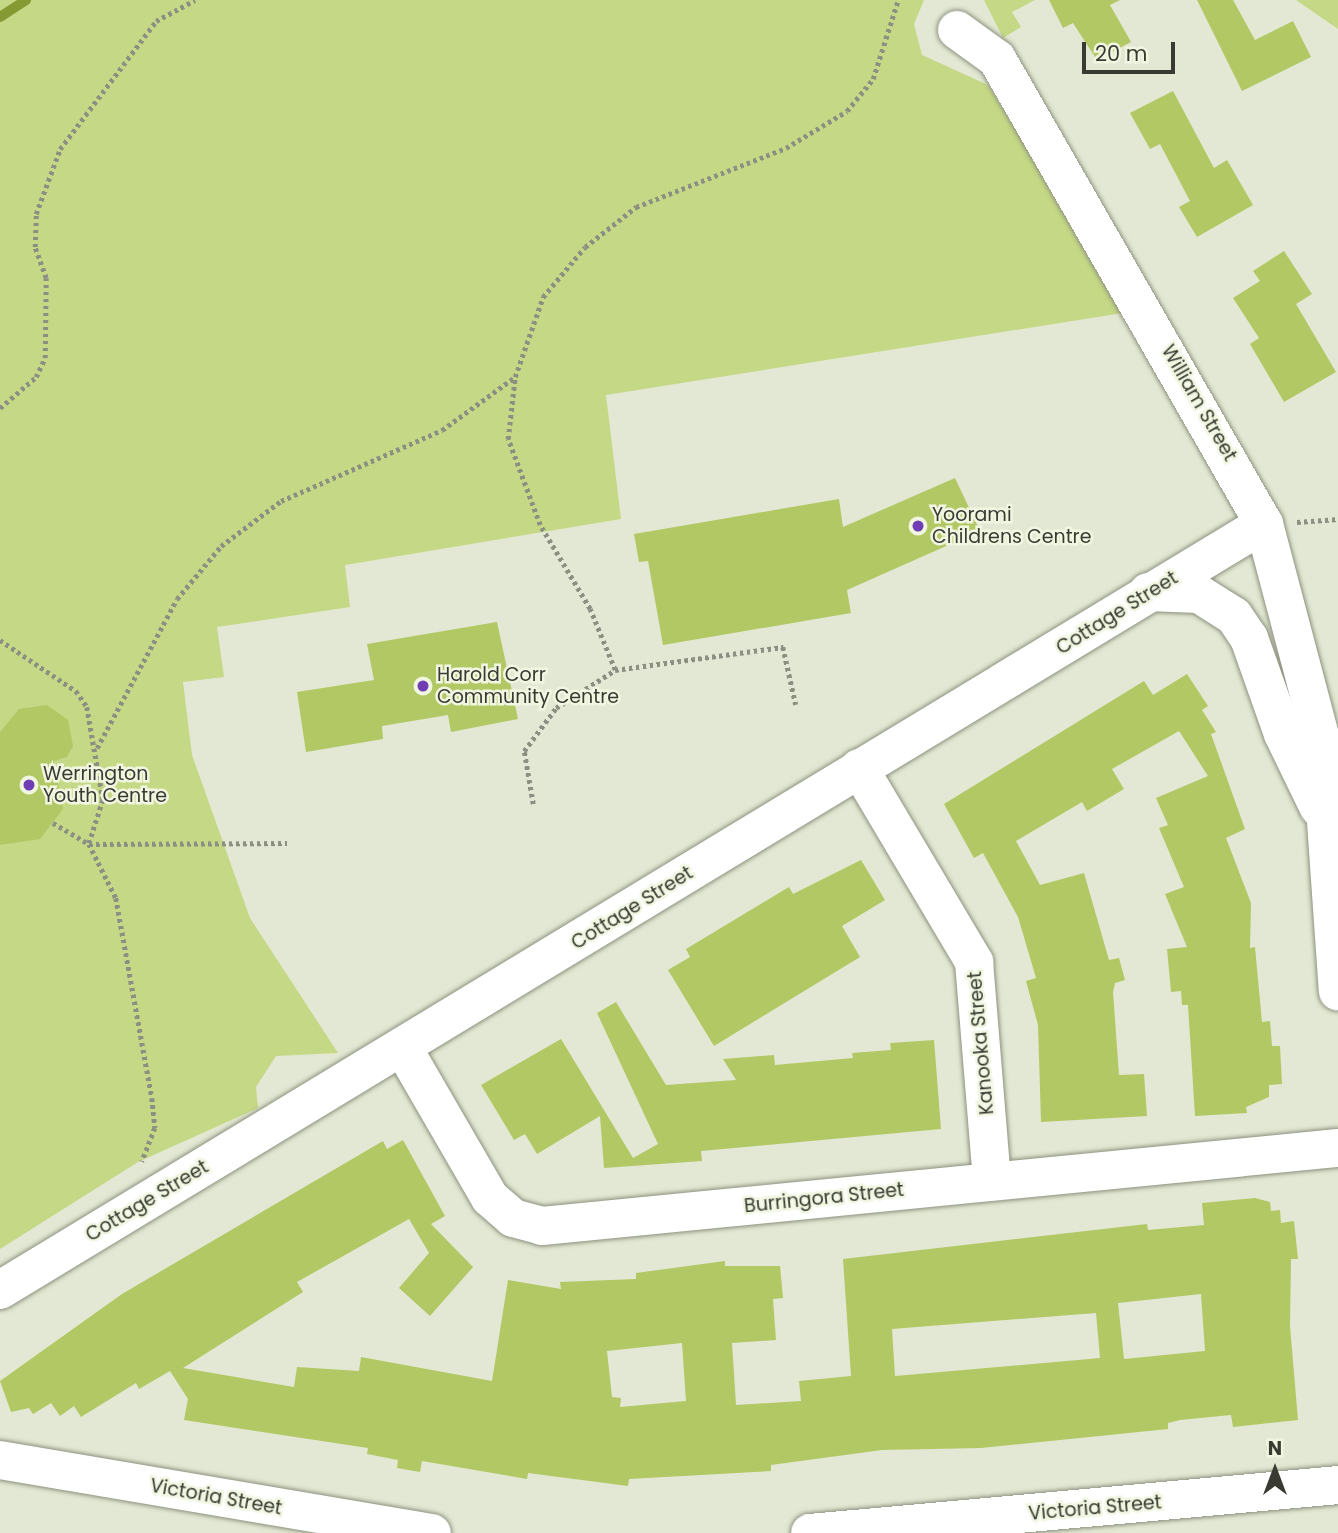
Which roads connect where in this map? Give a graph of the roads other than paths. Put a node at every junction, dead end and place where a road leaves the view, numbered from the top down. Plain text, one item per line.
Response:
1 (957, 30) dead end
2 (1264, 524) junction
3 (1148, 592) junction
4 (859, 768) junction
5 (1327, 826) junction
6 (1338, 991) edge
7 (403, 1048) junction
8 (1338, 1147) edge
9 (992, 1181) junction
10 (0, 1290) edge
11 (0, 1460) edge
12 (1338, 1485) edge
13 (432, 1533) edge
14 (810, 1533) edge

1 - 2 street, William Street
2 - 3 street, Cottage Street
2 - 5 street, William Street
3 - 4 street, Cottage Street
3 - 5 street, William Street
4 - 7 street, Cottage Street
4 - 9 street, Kanooka Street
5 - 6 street, William Street
7 - 9 street, Burringora Street
7 - 10 street, Cottage Street
8 - 9 street, Burringora Street
11 - 13 street, Victoria Street
12 - 14 street, Victoria Street

